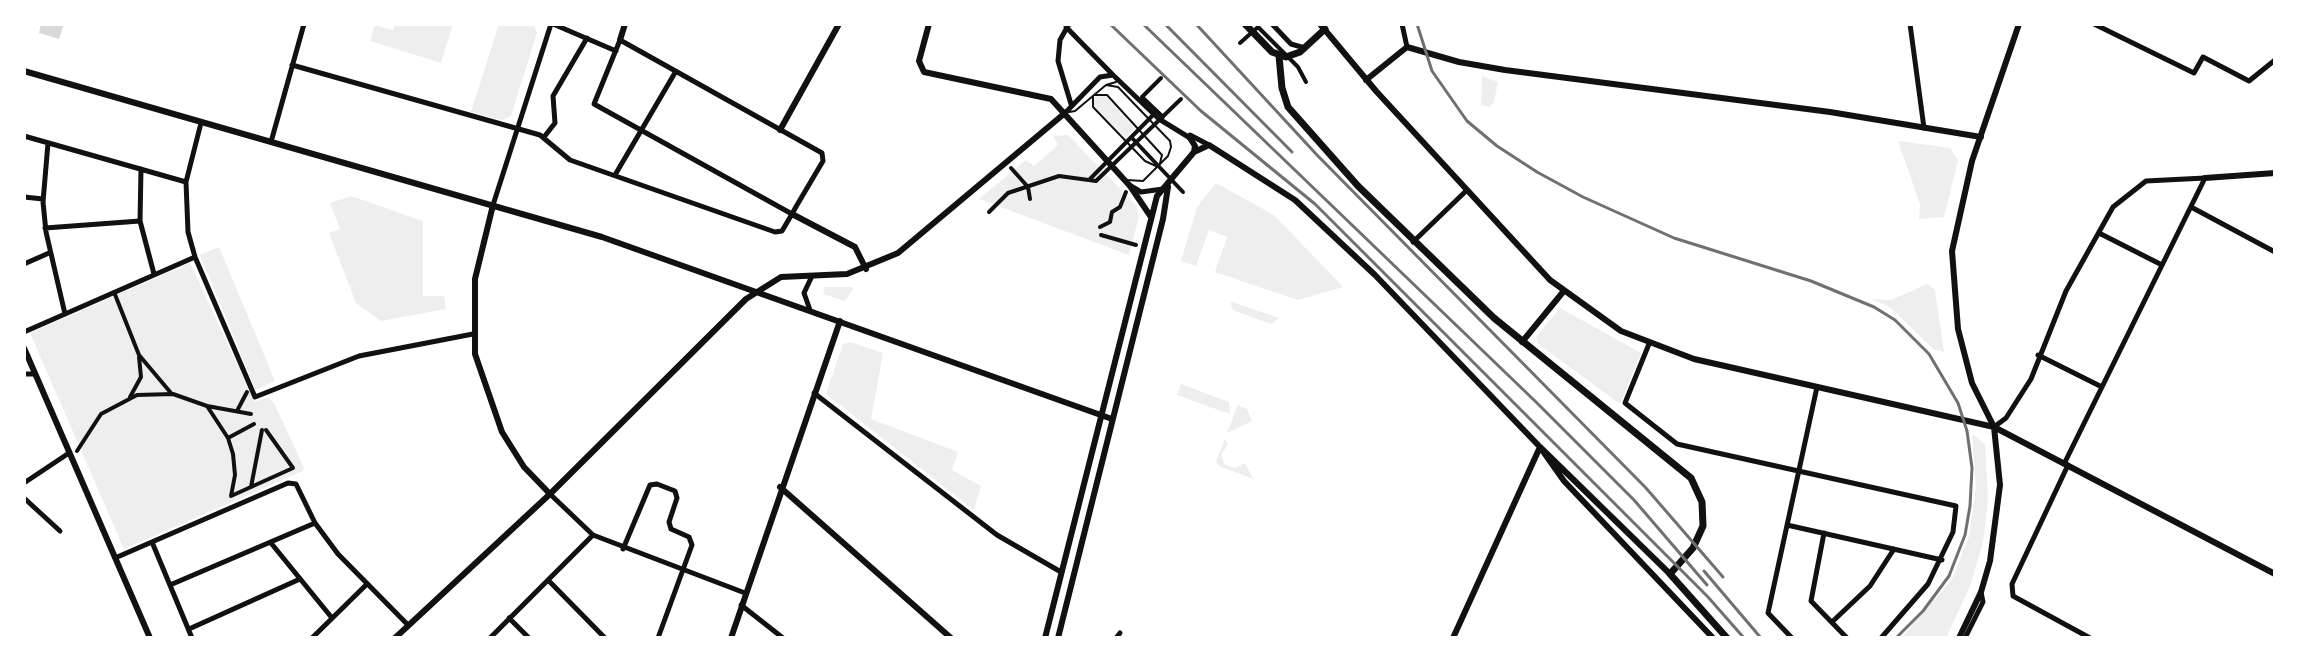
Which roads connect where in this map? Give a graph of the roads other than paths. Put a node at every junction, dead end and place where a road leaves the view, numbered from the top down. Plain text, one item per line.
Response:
1 (304, 24) edge
2 (552, 24) edge
3 (625, 24) edge
4 (839, 24) edge
5 (929, 24) edge
6 (1245, 24) edge
7 (1272, 24) edge
8 (1402, 24) edge
9 (1910, 24) edge
10 (2019, 24) edge
11 (2094, 24) edge
12 (1257, 25) edge
13 (1067, 26) edge
14 (1322, 27) edge
15 (587, 38) junction
16 (620, 40) junction
17 (1240, 43) dead end
18 (1407, 47) junction
19 (1306, 48) junction
20 (616, 51) junction
21 (1279, 56) junction
22 (2275, 60) edge
23 (292, 65) junction
24 (24, 71) edge
25 (676, 71) junction
26 (1113, 75) junction
27 (1161, 78) dead end
28 (1366, 80) junction
29 (1306, 82) dead end
30 (1106, 85) junction
31 (1125, 85) junction
32 (1094, 95) junction
33 (1181, 99) dead end
34 (1071, 104) junction
35 (1075, 111) junction
36 (1157, 111) junction
37 (1065, 113) junction
38 (1163, 117) junction
39 (1073, 122) junction
40 (201, 123) junction
41 (1171, 125) junction
42 (517, 128) junction
43 (1924, 128) junction
44 (642, 130) junction
45 (780, 130) junction
46 (24, 136) edge
47 (544, 137) junction
48 (1981, 137) junction
49 (1132, 138) junction
50 (1190, 138) joint
51 (271, 142) junction
52 (48, 143) junction
53 (1136, 143) junction
54 (1209, 145) junction
55 (1194, 152) junction
56 (1159, 165) junction
57 (1011, 168) dead end
58 (141, 169) junction
59 (1103, 171) junction
60 (2275, 173) edge
61 (615, 175) junction
62 (1123, 177) junction
63 (2205, 178) junction
64 (1182, 179) dead end
65 (186, 182) junction
66 (1177, 185) junction
67 (1168, 187) junction
68 (1128, 189) junction
69 (1467, 190) junction
70 (1184, 191) dead end
71 (24, 197) edge
72 (43, 199) junction
73 (1030, 199) dead end
74 (493, 205) junction
75 (2191, 207) junction
76 (989, 212) dead end
77 (792, 214) junction
78 (1151, 217) junction
79 (140, 221) junction
80 (1100, 227) dead end
81 (45, 228) junction
82 (2099, 233) junction
83 (1101, 235) dead end
84 (1413, 242) junction
85 (1136, 245) dead end
86 (2275, 252) edge
87 (49, 253) junction
88 (195, 257) junction
89 (24, 264) edge
90 (2162, 265) junction
91 (866, 269) junction
92 (154, 274) junction
93 (813, 275) junction
94 (758, 291) junction
95 (114, 292) junction
96 (1563, 292) junction
97 (810, 310) junction
98 (65, 314) junction
99 (840, 321) junction
100 (24, 332) edge
101 (473, 334) junction
102 (1522, 342) junction
103 (1649, 344) junction
104 (24, 348) edge
105 (139, 355) junction
106 (2038, 355) junction
107 (24, 374) edge
108 (35, 374) junction
109 (1817, 387) junction
110 (2102, 387) junction
111 (247, 392) dead end
112 (814, 393) junction
113 (173, 394) junction
114 (129, 397) junction
115 (207, 406) junction
116 (237, 412) junction
117 (251, 414) dead end
118 (1100, 415) junction
119 (1112, 419) junction
120 (254, 424) dead end
121 (1994, 427) junction
122 (228, 438) junction
123 (1540, 447) junction
124 (73, 452) junction
125 (2067, 463) junction
126 (1799, 471) junction
127 (24, 483) edge
128 (251, 487) junction
129 (780, 487) junction
130 (550, 494) junction
131 (24, 498) edge
132 (315, 523) junction
133 (1787, 525) junction
134 (60, 531) dead end
135 (1824, 533) junction
136 (593, 535) junction
137 (152, 542) junction
138 (271, 543) junction
139 (623, 549) junction
140 (1894, 549) junction
141 (115, 558) junction
142 (1942, 560) junction
143 (682, 572) junction
144 (1061, 572) junction
145 (1670, 574) junction
146 (2275, 574) edge
147 (300, 579) junction
148 (548, 580) junction
149 (367, 584) junction
150 (170, 585) junction
151 (1981, 592) junction
152 (745, 593) junction
153 (741, 605) junction
154 (332, 618) junction
155 (509, 618) junction
156 (1832, 622) junction
157 (408, 625) junction
158 (189, 629) junction
159 (150, 638) edge
160 (192, 638) edge
161 (312, 638) edge
162 (395, 638) edge
163 (490, 638) edge
164 (529, 638) edge
165 (605, 638) edge
166 (658, 638) edge
167 (731, 638) edge
168 (783, 638) edge
169 (951, 638) edge
170 (1045, 638) edge
171 (1058, 638) edge
172 (1453, 638) edge
173 (1713, 638) edge
174 (1727, 638) edge
175 (1792, 638) edge
176 (1847, 638) edge
177 (1881, 638) edge
178 (1959, 638) edge
179 (1965, 638) edge
180 (2090, 638) edge

1 - 23 street
2 - 15 street
2 - 42 street
3 - 16 street
4 - 45 street
5 - 37 street
6 - 21 main road
7 - 19 street
8 - 18 street
9 - 43 street
10 - 48 street
11 - 22 street
12 - 17 street
12 - 29 street
13 - 26 street
13 - 34 street
14 - 19 main road
14 - 28 street
15 - 20 street
15 - 47 street
16 - 20 street
16 - 25 street
18 - 28 street
18 - 43 street
19 - 21 main road
20 - 44 street
21 - 84 main road
23 - 42 street
23 - 51 street
24 - 40 street
25 - 44 street
25 - 45 street
26 - 31 street
26 - 34 street
27 - 36 street
28 - 69 street
30 - 31 lane
30 - 32 lane
30 - 56 lane
31 - 41 street
32 - 35 lane
32 - 56 lane
32 - 56 lane
33 - 38 street
34 - 37 street
35 - 37 lane
35 - 39 lane
36 - 38 street
36 - 49 street
37 - 39 street
37 - 91 street
38 - 53 street
39 - 62 street
40 - 51 street
40 - 65 street
41 - 50 street
41 - 54 street
42 - 47 street
42 - 74 street
43 - 48 street
44 - 61 street
44 - 77 street
45 - 77 street
46 - 52 street
47 - 61 street
48 - 121 street
49 - 53 street
49 - 59 street
50 - 55 street
51 - 74 street
52 - 58 street
52 - 72 street
53 - 59 street
53 - 66 street
54 - 55 street
54 - 123 street
55 - 67 street
56 - 62 lane
57 - 73 street
58 - 65 street
58 - 79 street
59 - 76 street
60 - 63 street
61 - 77 street
62 - 68 street
63 - 75 street
63 - 82 street
64 - 66 street
65 - 88 street
66 - 70 street
67 - 68 street
67 - 78 street
67 - 119 street
68 - 78 street
68 - 80 street
69 - 84 street
69 - 96 street
71 - 72 street
72 - 81 street
74 - 94 street
74 - 101 street
75 - 86 street
75 - 90 street
77 - 91 street
78 - 118 street
79 - 81 street
79 - 92 street
81 - 87 street
82 - 90 street
82 - 106 street
83 - 85 street
84 - 102 main road
87 - 89 street
87 - 98 street
88 - 92 street
88 - 101 street
90 - 110 street
91 - 93 street
92 - 95 street
93 - 94 street
93 - 97 street
94 - 97 street
94 - 130 street
95 - 98 street
95 - 105 street
96 - 102 street
96 - 103 street
97 - 99 street
98 - 100 street
99 - 112 street
99 - 118 street
101 - 130 street
102 - 145 main road
103 - 109 street
103 - 126 street
104 - 108 street
105 - 113 street
105 - 114 street
106 - 110 street
106 - 121 street
107 - 108 street
108 - 124 street
109 - 121 street
109 - 126 street
110 - 125 street
111 - 116 street
112 - 129 street
112 - 144 street
113 - 114 street
113 - 115 street
114 - 124 street
115 - 116 street
115 - 122 street
116 - 117 street
118 - 119 street
118 - 144 street
119 - 171 street
120 - 122 street
121 - 125 street
121 - 151 street
122 - 128 street
123 - 145 street
123 - 172 street
123 - 173 street
124 - 127 street
124 - 141 street
125 - 146 street
125 - 180 street
126 - 133 street
126 - 142 street
128 - 128 street
129 - 152 street
129 - 169 street
130 - 136 street
130 - 157 street
131 - 134 street
132 - 137 street
132 - 138 street
132 - 149 street
133 - 135 street
133 - 175 street
135 - 140 street
135 - 156 street
136 - 139 street
136 - 148 street
137 - 141 street
137 - 150 street
138 - 147 street
138 - 150 street
139 - 143 street
139 - 143 street
140 - 142 street
140 - 156 street
141 - 159 street
142 - 177 street
143 - 152 street
143 - 166 street
144 - 170 street
145 - 174 main road
147 - 154 street
147 - 158 street
148 - 155 street
148 - 165 street
149 - 154 street
149 - 157 street
150 - 158 street
151 - 178 street
151 - 179 street
152 - 153 street
153 - 167 street
153 - 168 street
154 - 161 street
155 - 163 street
155 - 164 street
156 - 176 street
157 - 162 street
158 - 160 street

